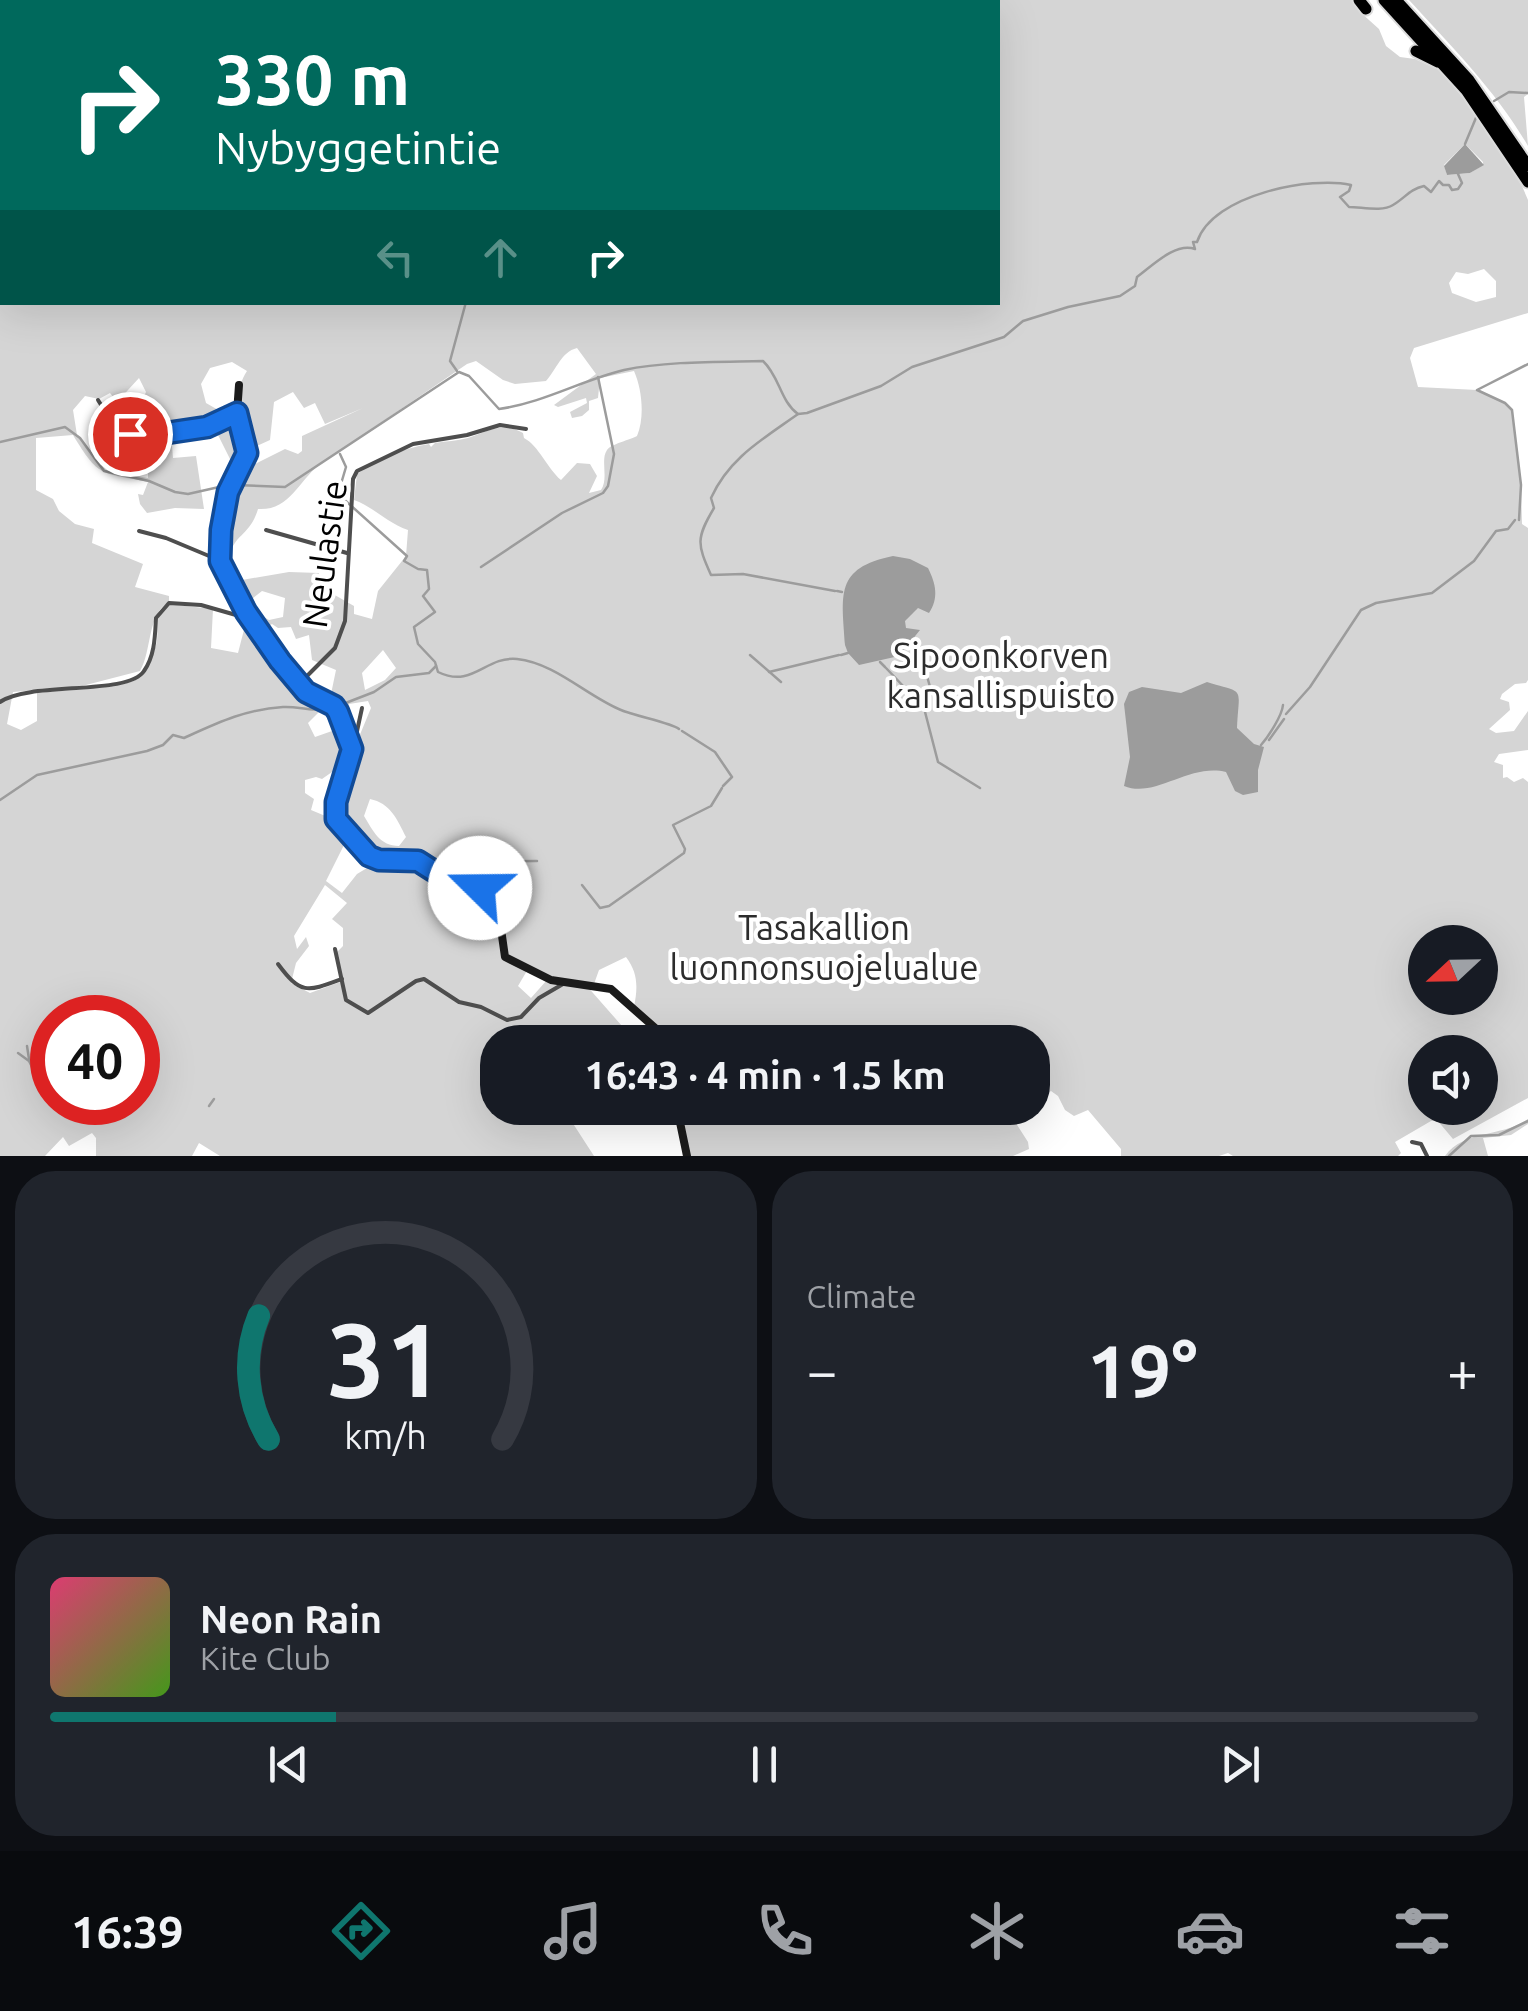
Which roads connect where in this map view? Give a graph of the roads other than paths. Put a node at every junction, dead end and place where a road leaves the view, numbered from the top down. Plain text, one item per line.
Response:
1 (1384, 0) edge
2 (1396, 0) edge
3 (1416, 51) dead end
4 (1453, 74) junction
5 (1528, 166) edge
6 (1528, 182) edge
7 (239, 385) dead end
8 (98, 400) dead end
9 (237, 413) junction
10 (526, 429) dead end
11 (266, 530) dead end
12 (139, 531) dead end
13 (346, 553) junction
14 (220, 561) junction
15 (250, 619) junction
16 (299, 684) junction
17 (0, 702) edge
18 (362, 708) dead end
19 (352, 749) junction
20 (335, 949) dead end
21 (278, 964) dead end
22 (342, 980) junction
23 (567, 982) junction
24 (652, 1025) edge
25 (681, 1125) edge
26 (1412, 1142) dead end
27 (687, 1156) edge
28 (1428, 1156) edge

1 - 4 highway
2 - 5 highway
3 - 4 highway
4 - 6 highway
7 - 9 street
8 - 9 street
9 - 14 street
10 - 13 street, Neulastie
11 - 13 street
12 - 14 street
13 - 16 street, Neulastie
14 - 15 street
15 - 16 street
15 - 17 street
16 - 19 street
18 - 19 street
19 - 23 street
20 - 22 street
21 - 22 street
22 - 23 street
23 - 24 street
25 - 27 street
26 - 28 street

